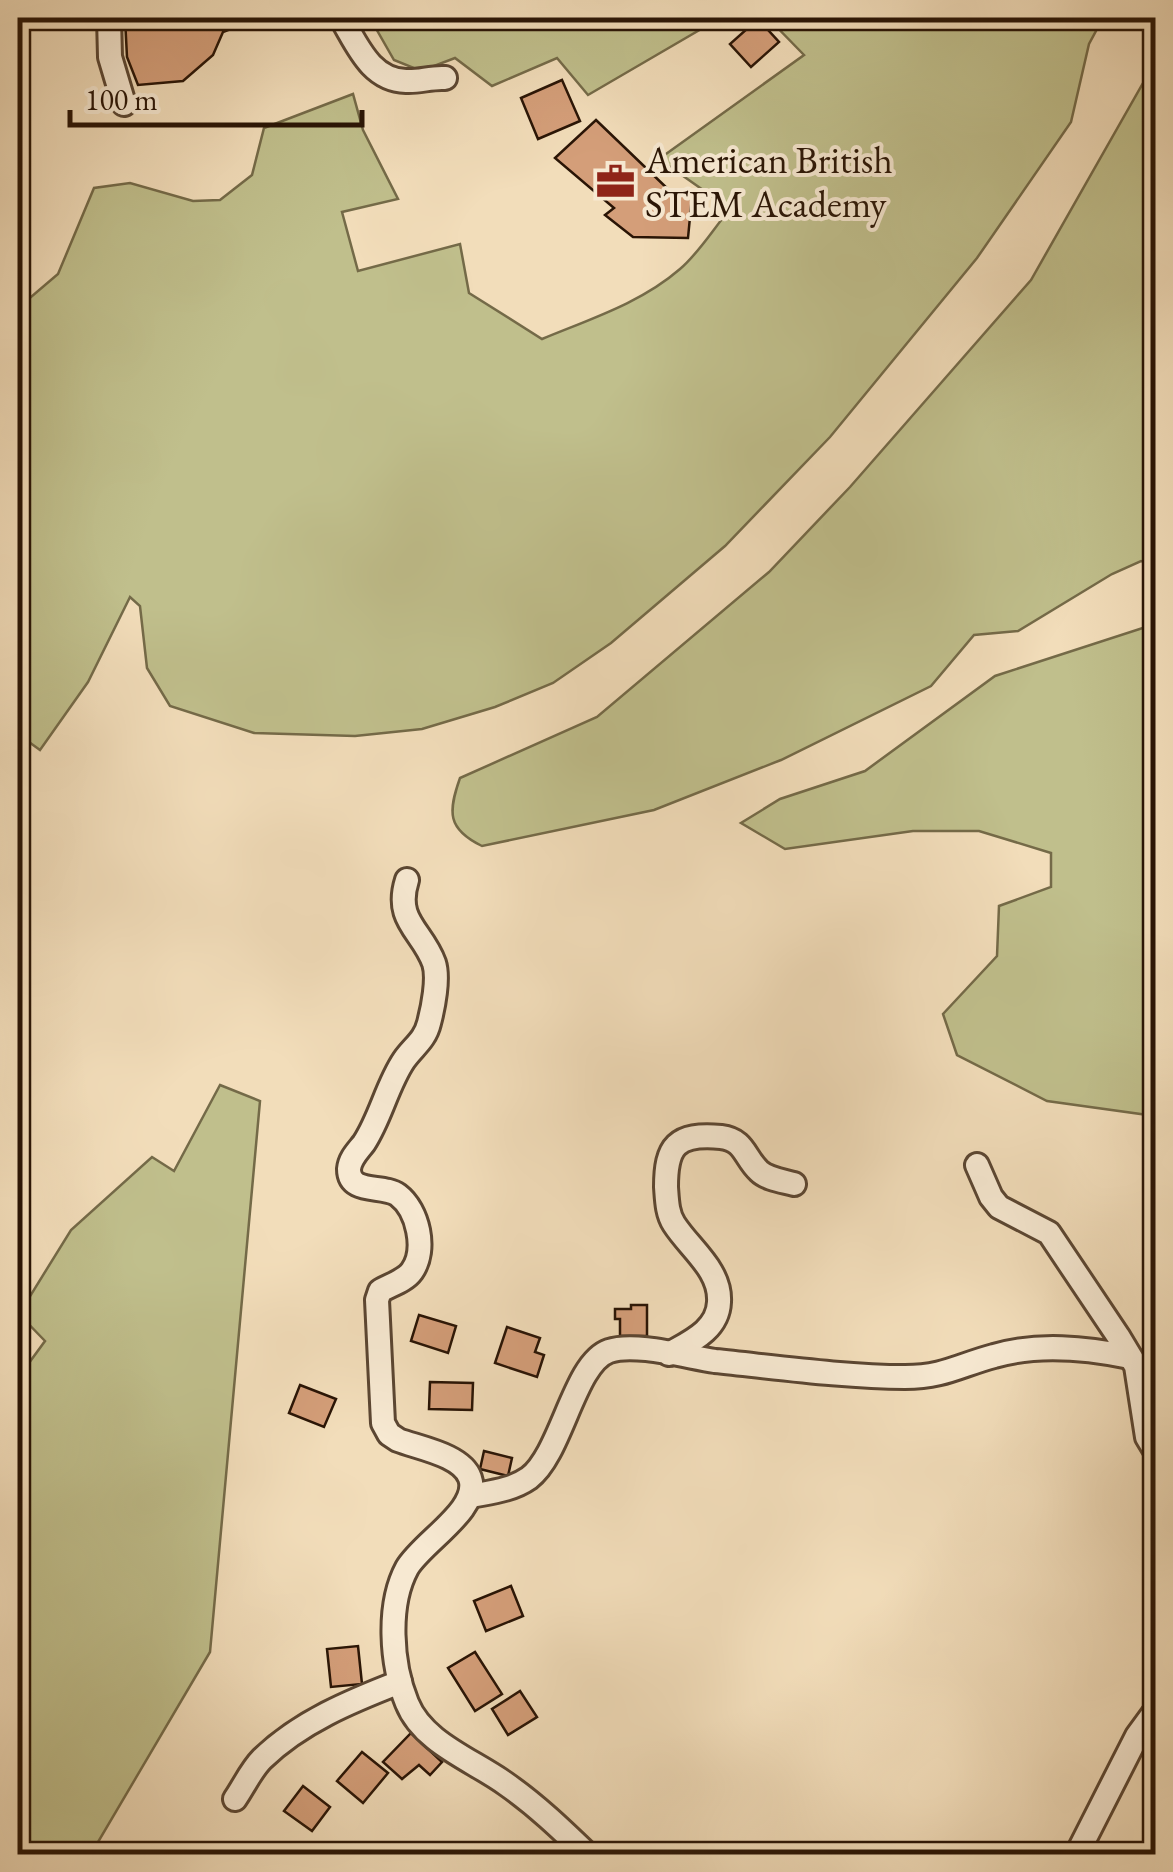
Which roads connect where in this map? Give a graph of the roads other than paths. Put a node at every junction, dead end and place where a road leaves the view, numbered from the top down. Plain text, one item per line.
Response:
1 (109, 18) edge
2 (341, 18) edge
3 (445, 78) dead end
4 (124, 104) dead end
5 (407, 880) dead end
6 (977, 1166) dead end
7 (794, 1184) dead end
8 (669, 1354) junction
9 (1130, 1357) junction
10 (1156, 1452) edge
11 (472, 1496) junction
12 (400, 1682) junction
13 (1156, 1710) edge
14 (236, 1799) dead end
15 (586, 1854) edge
16 (1077, 1854) edge

1 - 4 street
2 - 3 street
5 - 11 street
6 - 9 street
7 - 8 street
8 - 9 street
8 - 11 street
9 - 10 street
11 - 12 street
12 - 14 street
12 - 15 street
13 - 16 street

